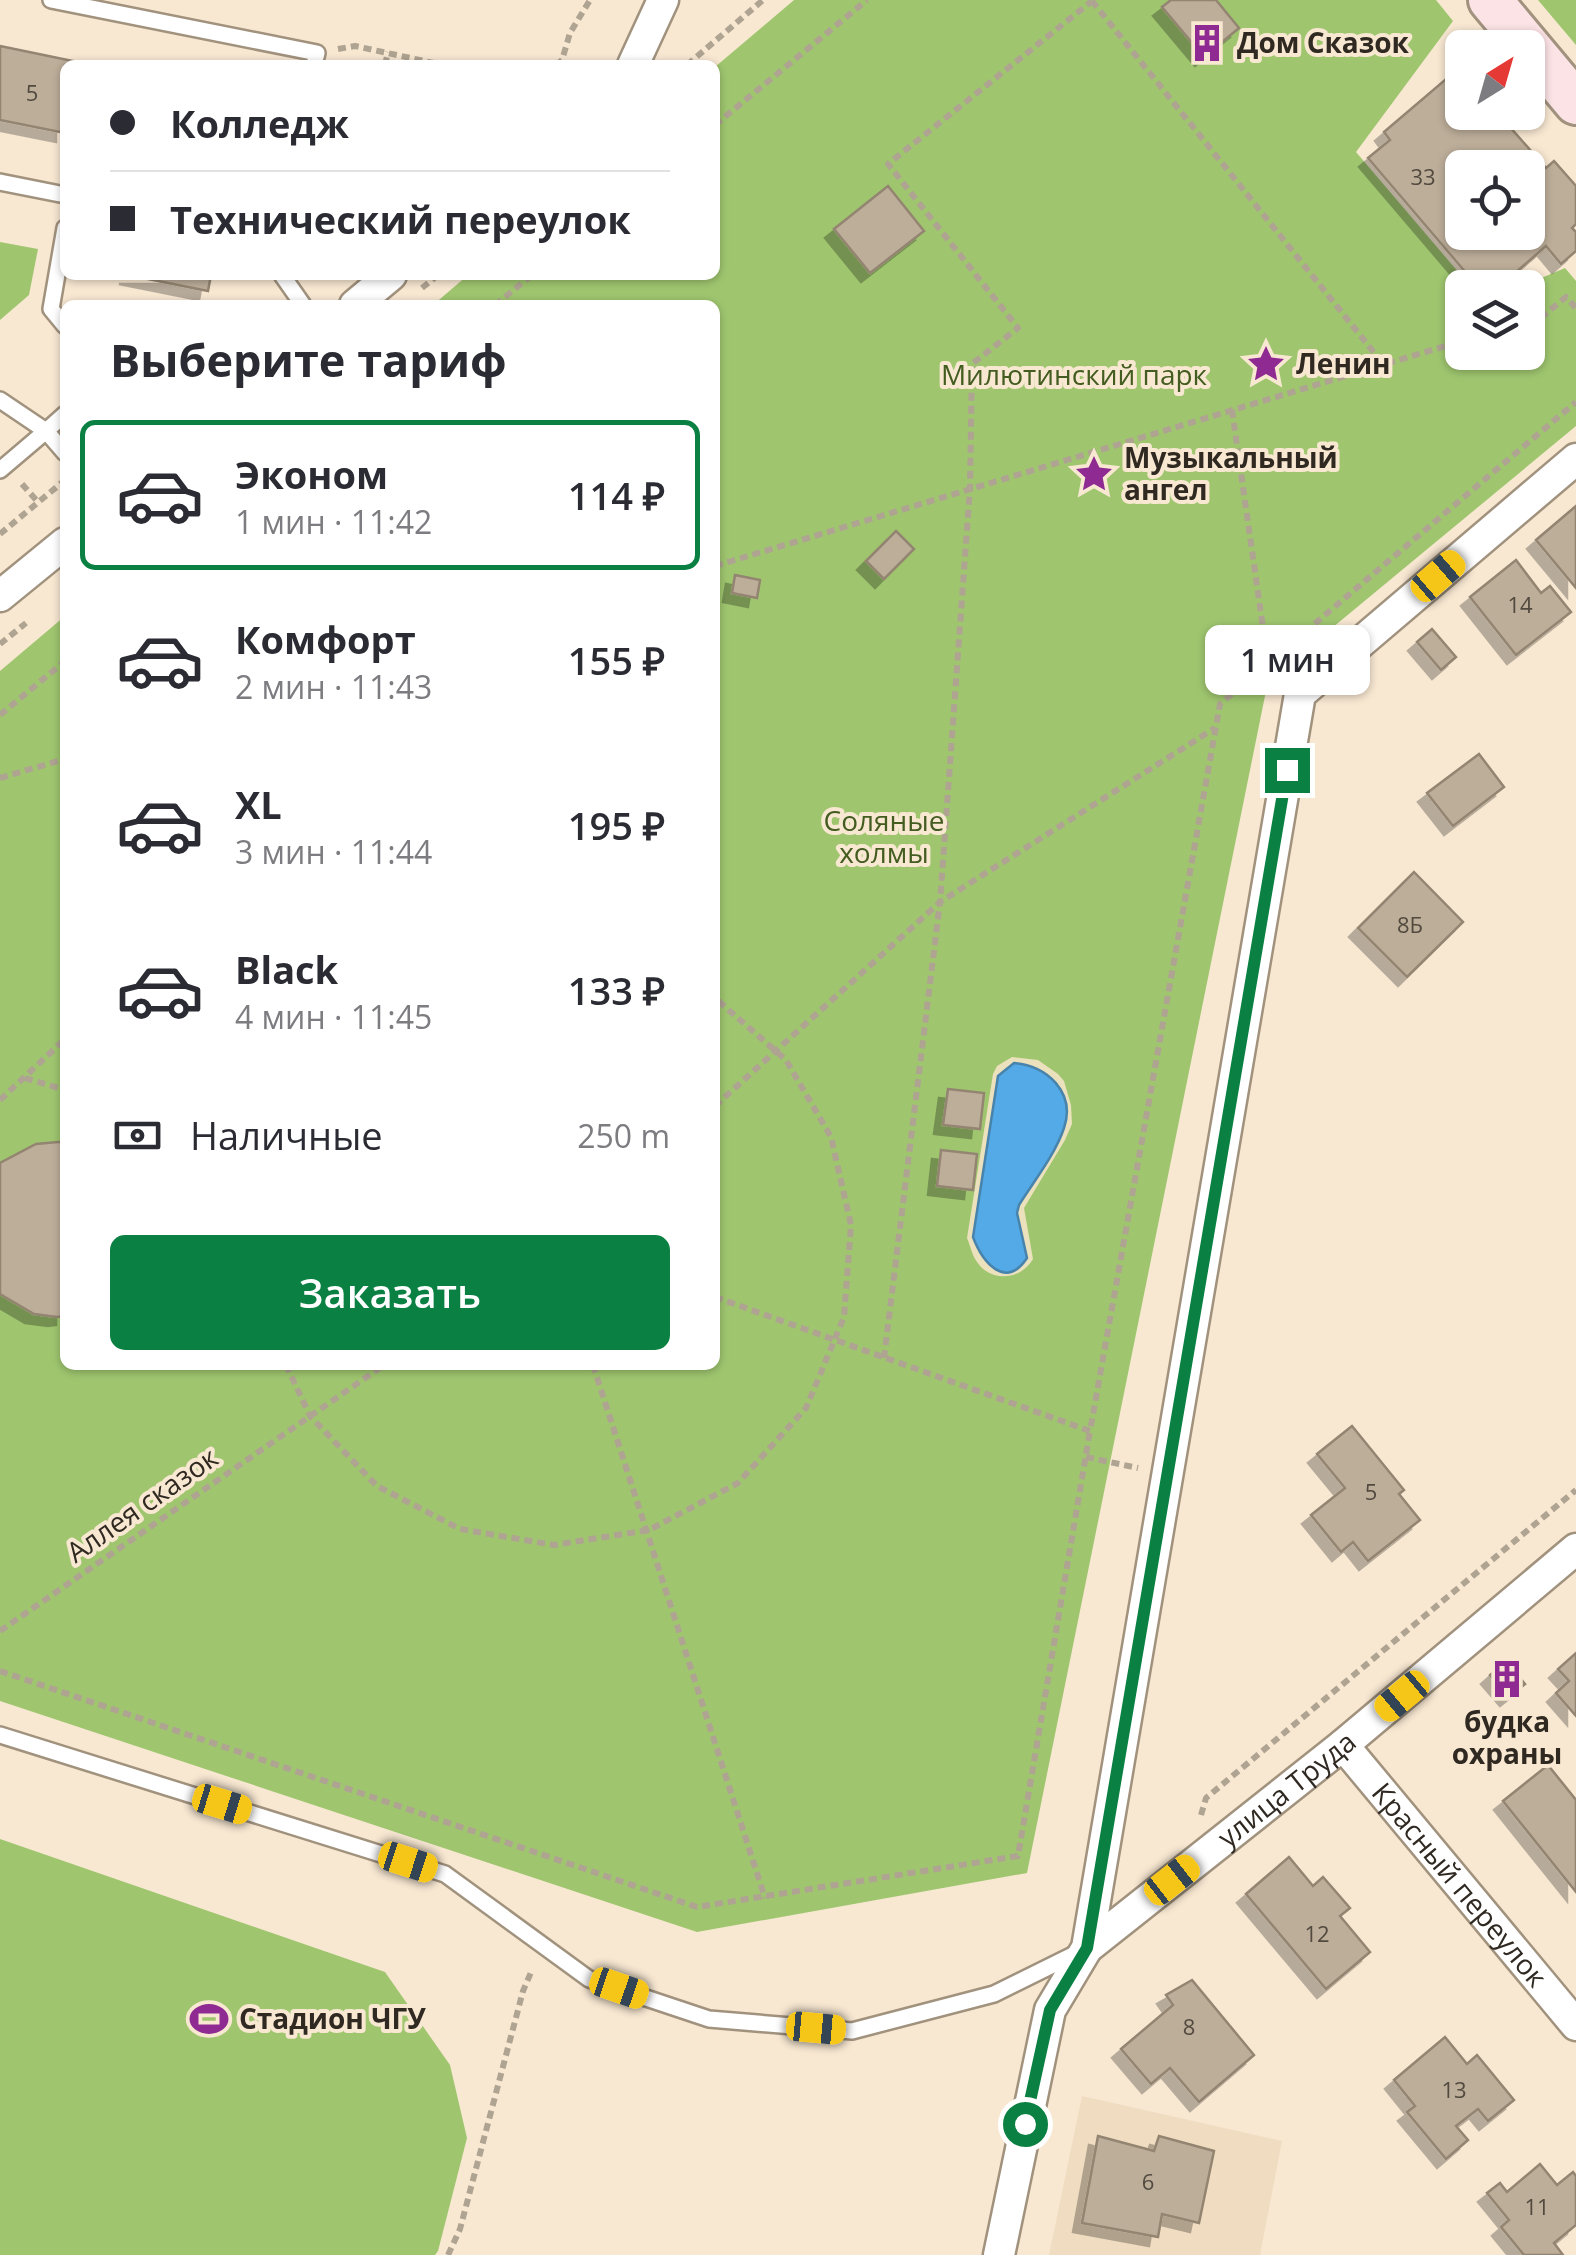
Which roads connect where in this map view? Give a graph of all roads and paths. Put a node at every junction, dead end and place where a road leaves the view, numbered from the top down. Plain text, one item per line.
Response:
1 (51, 0) edge
2 (590, 0) edge
3 (663, 0) edge
4 (764, 0) edge
5 (867, 0) edge
6 (1490, 0) edge
7 (1092, 1) edge
8 (388, 52) junction
9 (316, 59) edge
10 (386, 60) edge
11 (422, 60) edge
12 (562, 60) edge
13 (635, 60) edge
14 (693, 60) edge
15 (1576, 103) edge
16 (720, 120) edge
17 (0, 182) edge
18 (60, 194) edge
19 (60, 255) edge
20 (385, 280) edge
21 (526, 280) edge
22 (361, 300) edge
23 (501, 300) edge
24 (1576, 308) edge
25 (1545, 314) edge
26 (60, 320) edge
27 (1445, 346) edge
28 (1384, 364) junction
29 (0, 400) edge
30 (1576, 402) edge
31 (1232, 410) junction
32 (60, 418) edge
33 (46, 430) junction
34 (60, 447) edge
35 (1576, 459) edge
36 (0, 470) edge
37 (60, 484) edge
38 (970, 488) junction
39 (0, 534) edge
40 (60, 547) edge
41 (720, 564) edge
42 (0, 596) edge
43 (1268, 663) junction
44 (60, 665) edge
45 (0, 715) edge
46 (1215, 728) junction
47 (60, 760) edge
48 (0, 778) edge
49 (940, 902) junction
50 (720, 1002) edge
51 (60, 1044) edge
52 (776, 1051) junction
53 (24, 1078) junction
54 (60, 1089) edge
55 (0, 1100) edge
56 (720, 1101) edge
57 (720, 1299) edge
58 (835, 1340) junction
59 (884, 1358) junction
60 (288, 1370) edge
61 (377, 1370) edge
62 (595, 1370) edge
63 (310, 1416) junction
64 (1090, 1432) junction
65 (1086, 1457) junction
66 (1168, 1475) junction
67 (1576, 1490) edge
68 (646, 1530) junction
69 (1576, 1548) edge
70 (0, 1630) edge
71 (0, 1670) edge
72 (0, 1735) edge
73 (1344, 1745) junction
74 (1199, 1821) dead end
75 (764, 1898) junction
76 (543, 1946) junction
77 (1087, 1948) junction
78 (1576, 2025) edge
79 (448, 2255) edge
80 (1000, 2255) edge

1 - 9 lane
2 - 12 path
3 - 13 street
4 - 14 path
5 - 16 path
6 - 15 main road
7 - 28 path
7 - 38 path
8 - 9 path
8 - 10 path
8 - 11 path
17 - 18 lane
19 - 26 lane
20 - 22 street
21 - 23 path
24 - 25 path
27 - 28 path
28 - 31 path
29 - 33 lane
30 - 43 path
31 - 38 path
31 - 43 path
32 - 33 lane
33 - 34 lane
33 - 36 lane
35 - 66 street
37 - 39 path
38 - 41 path
38 - 49 path
40 - 42 street
43 - 46 path
44 - 45 path
46 - 49 path
46 - 64 path
47 - 48 path
49 - 52 path
49 - 59 path
50 - 52 path
51 - 53 path
52 - 56 path
52 - 58 path
53 - 54 path
53 - 55 path
57 - 58 path
58 - 59 path
58 - 68 path
59 - 64 path
60 - 63 path
61 - 63 path, Аллея сказок
62 - 68 path
63 - 68 path
63 - 70 path, Аллея сказок
64 - 65 path
65 - 66 path
65 - 75 path
66 - 77 street
67 - 74 path
68 - 75 path
69 - 73 street, улица Труда
71 - 75 path
72 - 76 lane
73 - 77 street, улица Труда
73 - 78 street, Красный переулок
76 - 77 lane
76 - 79 path
77 - 80 street

